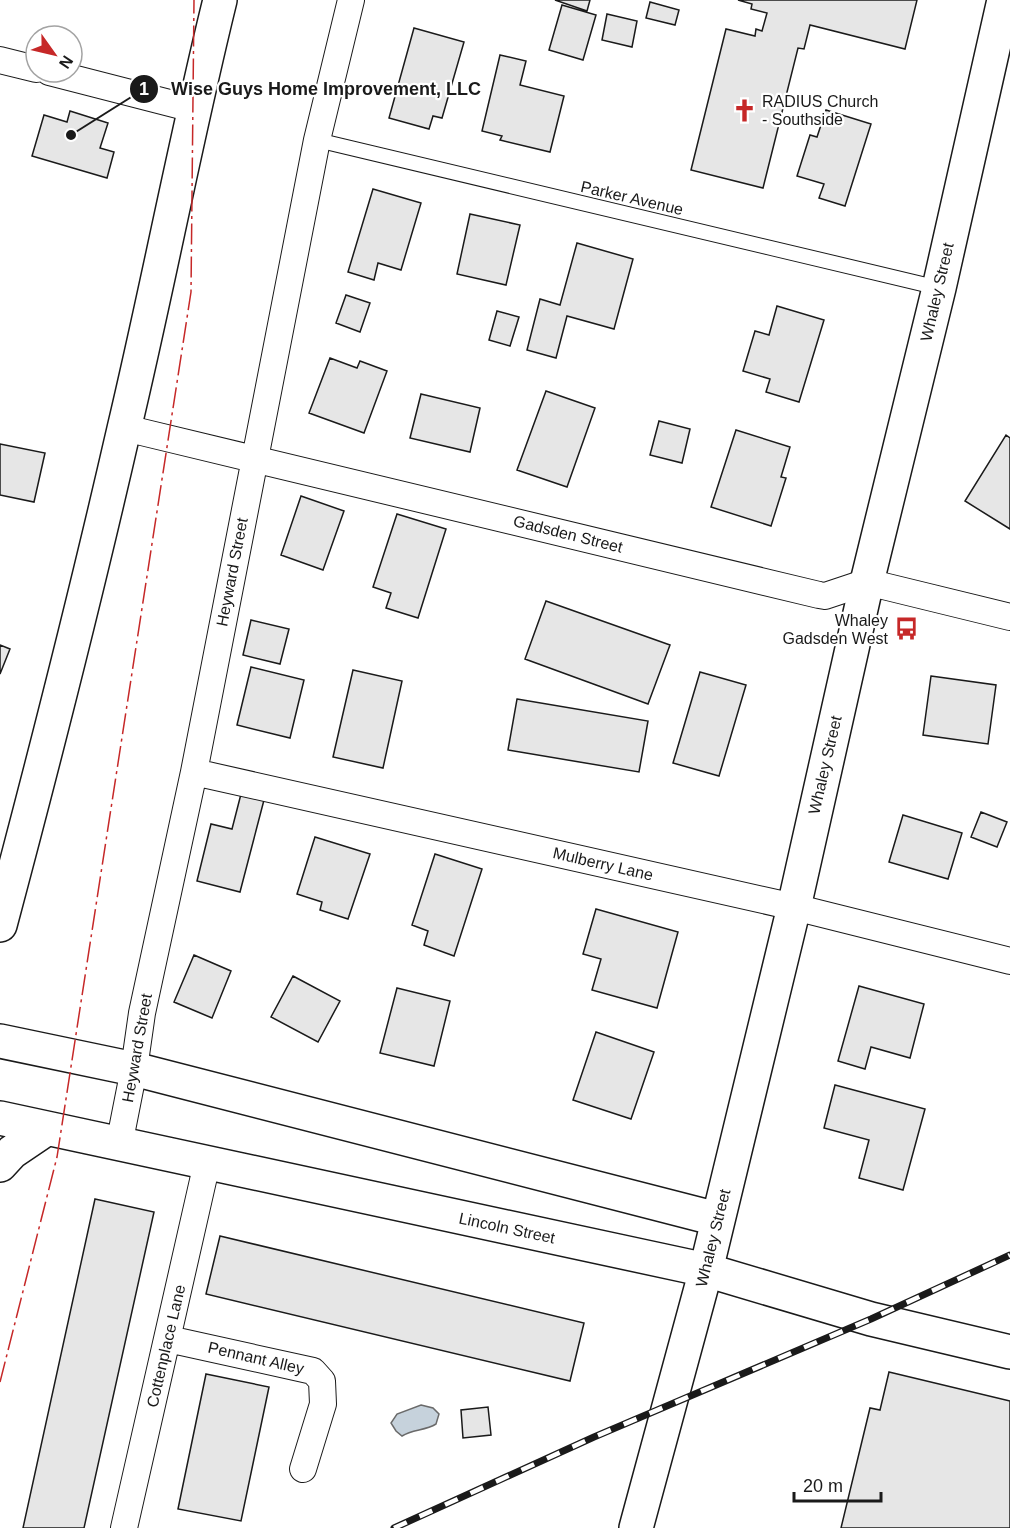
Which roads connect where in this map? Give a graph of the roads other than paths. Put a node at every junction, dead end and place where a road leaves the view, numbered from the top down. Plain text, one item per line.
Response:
1 (219, 0) edge
2 (351, 0) edge
3 (1004, 0) edge
4 (0, 60) edge
5 (24, 66) edge
6 (84, 81) edge
7 (193, 109) junction
8 (317, 140) junction
9 (939, 288) junction
10 (125, 428) junction
11 (254, 457) junction
12 (867, 582) junction
13 (1010, 617) edge
14 (194, 772) junction
15 (794, 907) junction
16 (0, 925) edge
17 (1010, 961) edge
18 (0, 1041) edge
19 (134, 1070) junction
20 (0, 1118) edge
21 (46, 1129) junction
22 (119, 1145) junction
23 (207, 1163) junction
24 (0, 1165) edge
25 (717, 1219) junction
26 (706, 1270) junction
27 (168, 1339) junction
28 (1010, 1352) edge
29 (303, 1469) dead end
30 (124, 1528) edge
31 (636, 1528) edge

1 - 7 street
2 - 8 street, Heyward Street
3 - 9 street, Whaley Street
4 - 5 street
6 - 7 street
7 - 10 street
8 - 9 lane, Parker Avenue
8 - 11 street, Heyward Street
9 - 12 street, Whaley Street
10 - 11 street, Gadsden Street
10 - 16 street
11 - 12 street, Gadsden Street
11 - 14 street, Heyward Street
12 - 13 street
12 - 15 street, Whaley Street
14 - 15 street, Mulberry Lane
14 - 19 street, Heyward Street
15 - 17 street, Mulberry Lane
15 - 25 street, Whaley Street
18 - 19 street
19 - 22 street, Heyward Street
19 - 25 street
20 - 21 street, Lincoln Street
21 - 22 street, Lincoln Street
21 - 24 street
22 - 23 street, Lincoln Street
23 - 26 street, Lincoln Street
23 - 27 street, Cottenplace Lane
25 - 26 street, Whaley Street
26 - 28 street, Lincoln Street
26 - 31 street, Whaley Street
27 - 29 street, Pennant Alley
27 - 30 street, Cottenplace Lane

